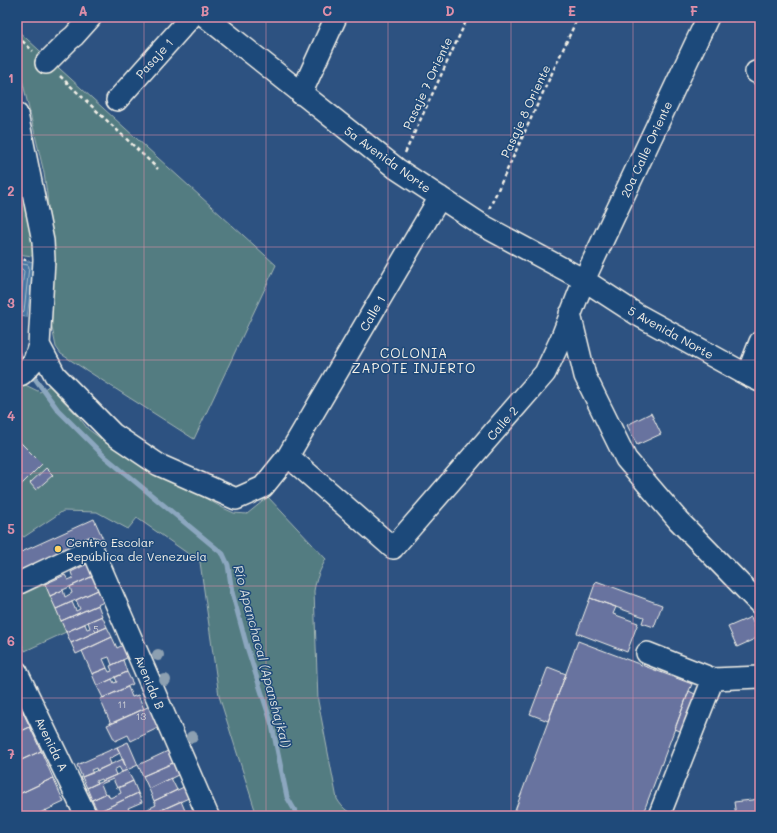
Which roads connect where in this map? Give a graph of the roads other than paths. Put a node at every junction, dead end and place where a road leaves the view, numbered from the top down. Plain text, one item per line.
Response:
1 (91, 17) edge
2 (191, 17) edge
3 (206, 17) edge
4 (336, 17) edge
5 (708, 17) edge
6 (46, 64) road end
7 (301, 94) junction
8 (117, 100) dead end
9 (17, 114) edge
10 (440, 197) junction
11 (584, 280) junction
12 (570, 314) junction
13 (760, 342) edge
14 (39, 345) junction
15 (17, 376) edge
16 (753, 378) edge
17 (288, 456) junction
18 (17, 584) edge
19 (760, 604) edge
20 (647, 653) dead end
21 (17, 672) edge
22 (760, 677) edge
23 (713, 680) junction
24 (86, 816) edge
25 (208, 816) edge
26 (659, 816) edge

1 - 6 street
2 - 8 street, Pasaje 1
3 - 7 street, 5a Avenida Norte
4 - 7 street
5 - 11 street, 20a Calle Oriente
7 - 10 street, 5a Avenida Norte
9 - 14 street
10 - 11 street, 5a Avenida Norte
10 - 17 street, Calle 1
11 - 12 street, Calle 2
11 - 16 street, 5 Avenida Norte
12 - 17 street, Calle 2
12 - 19 street
13 - 16 street
14 - 15 street
14 - 17 street, Calle 1
18 - 25 street, Avenida B
20 - 23 street
21 - 24 street, Avenida A
22 - 23 street
23 - 26 street

